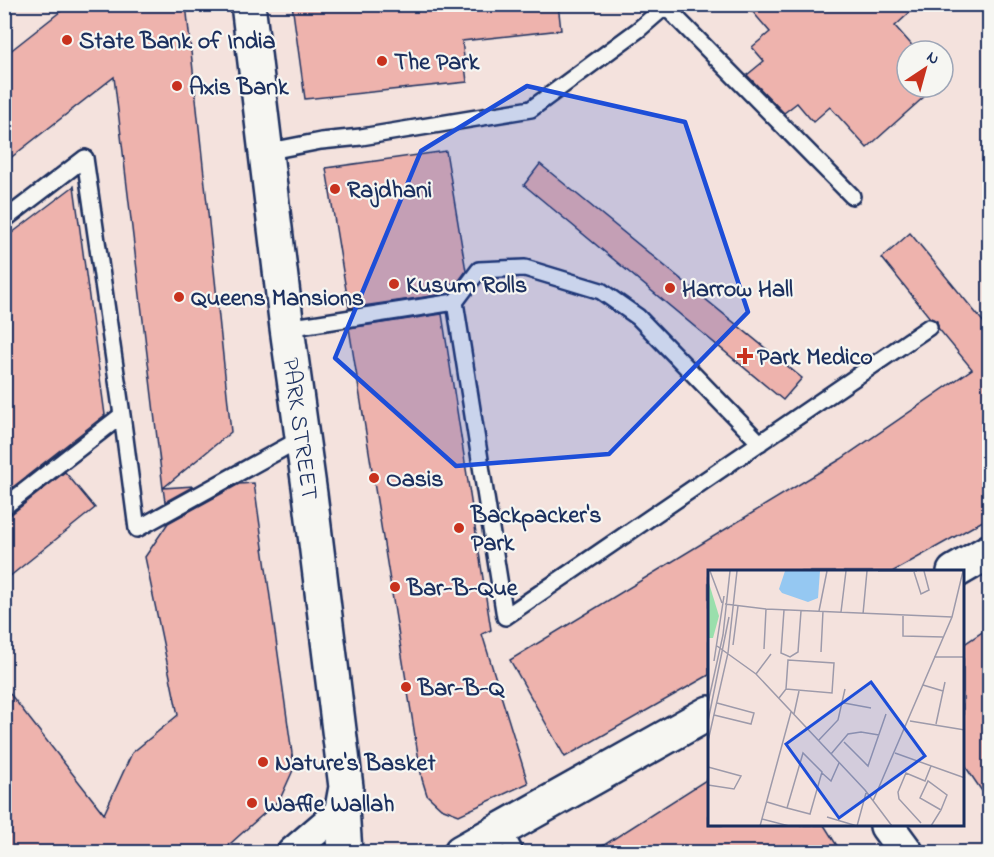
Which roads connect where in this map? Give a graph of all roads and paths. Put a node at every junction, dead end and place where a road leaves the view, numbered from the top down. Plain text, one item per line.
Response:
1 (248, 4) edge
2 (667, 6) edge
3 (265, 152) junction
4 (852, 196) dead end
5 (4, 220) edge
6 (455, 302) junction
7 (929, 327) dead end
8 (286, 328) junction
9 (122, 414) junction
10 (302, 438) junction
11 (760, 443) junction
12 (4, 507) edge
13 (990, 551) edge
14 (957, 570) edge
15 (708, 714) edge
16 (342, 809) junction
17 (888, 827) edge
18 (509, 841) edge
19 (292, 852) edge
20 (345, 852) edge
21 (460, 852) edge
22 (906, 852) edge

1 - 3 main road, PARK STREET
2 - 3 lane
2 - 4 lane
3 - 8 main road, PARK STREET
5 - 9 lane
6 - 8 lane
6 - 11 lane
6 - 11 lane
7 - 11 lane
8 - 10 main road, PARK STREET
9 - 10 lane
9 - 12 lane
10 - 16 main road, PARK STREET
13 - 14 main road
15 - 18 main road
16 - 19 street
16 - 20 main road, PARK STREET
17 - 22 main road
18 - 21 main road

